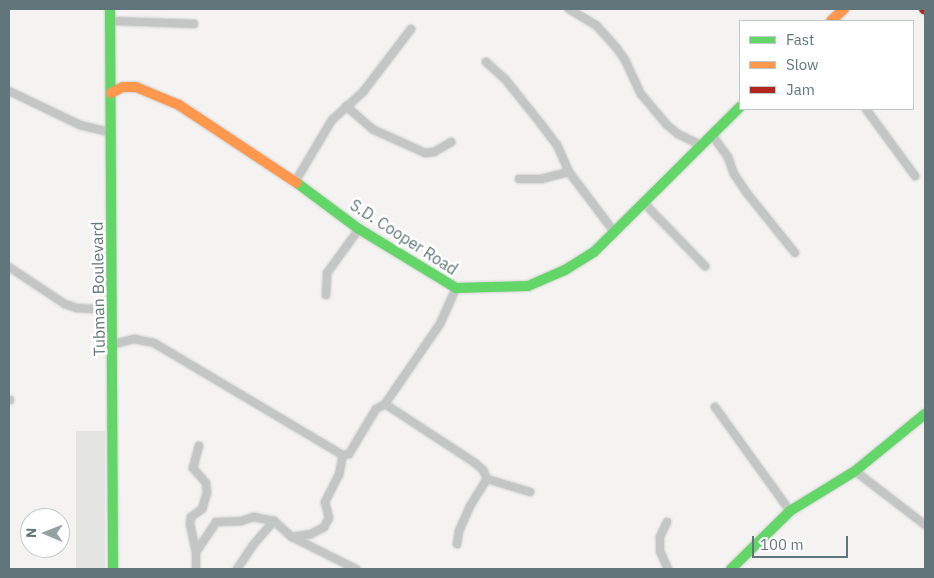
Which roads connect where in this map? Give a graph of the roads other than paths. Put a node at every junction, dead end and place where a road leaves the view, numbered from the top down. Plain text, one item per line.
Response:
1 (110, 9) edge
2 (569, 9) edge
3 (844, 9) edge
4 (832, 20) edge
5 (110, 21) junction
6 (194, 24) dead end
7 (411, 29) dead end
8 (486, 62) dead end
9 (9, 90) edge
10 (111, 93) junction
11 (346, 106) junction
12 (739, 108) edge
13 (867, 110) edge
14 (111, 133) junction
15 (712, 135) junction
16 (451, 142) dead end
17 (701, 145) junction
18 (569, 172) junction
19 (914, 176) dead end
20 (519, 179) dead end
21 (295, 182) junction
22 (644, 203) junction
23 (359, 229) junction
24 (615, 233) junction
25 (795, 253) dead end
26 (705, 266) dead end
27 (9, 268) edge
28 (456, 288) junction
29 (326, 295) dead end
30 (112, 310) junction
31 (114, 344) junction
32 (384, 404) junction
33 (715, 407) dead end
34 (925, 414) edge
35 (199, 446) dead end
36 (344, 455) junction
37 (855, 470) junction
38 (487, 479) junction
39 (530, 492) dead end
40 (790, 511) junction
41 (274, 521) junction
42 (667, 522) dead end
43 (925, 524) edge
44 (292, 537) junction
45 (457, 544) dead end
46 (196, 552) junction
47 (113, 569) edge
48 (196, 569) edge
49 (236, 569) edge
50 (356, 569) edge
51 (668, 569) edge
52 (731, 569) edge

1 - 5 main road, Tubman Boulevard
2 - 17 street
3 - 4 main road
5 - 6 street
5 - 10 main road, Tubman Boulevard
7 - 11 street
8 - 18 street
9 - 14 street
10 - 14 main road, Tubman Boulevard
10 - 21 main road, S.D. Cooper Road
11 - 16 street
11 - 21 street
12 - 15 main road, S.D. Cooper Road
13 - 19 street
14 - 30 main road, Tubman Boulevard
15 - 17 main road, S.D. Cooper Road
15 - 25 street
17 - 22 main road, S.D. Cooper Road
18 - 20 street
18 - 24 street
21 - 23 main road, S.D. Cooper Road
22 - 24 main road, S.D. Cooper Road
22 - 26 street
23 - 28 main road, S.D. Cooper Road
23 - 29 street
24 - 28 main road, S.D. Cooper Road
27 - 30 street
28 - 32 street
30 - 31 main road, Tubman Boulevard
31 - 36 street
31 - 47 main road, Tubman Boulevard
32 - 36 street
32 - 38 street
33 - 40 street
34 - 37 main road
35 - 46 street
36 - 44 street
37 - 40 main road
37 - 43 street
38 - 39 street
38 - 45 street
40 - 52 main road
41 - 44 street
41 - 46 street
41 - 49 street
42 - 51 street
44 - 50 street
46 - 48 street

